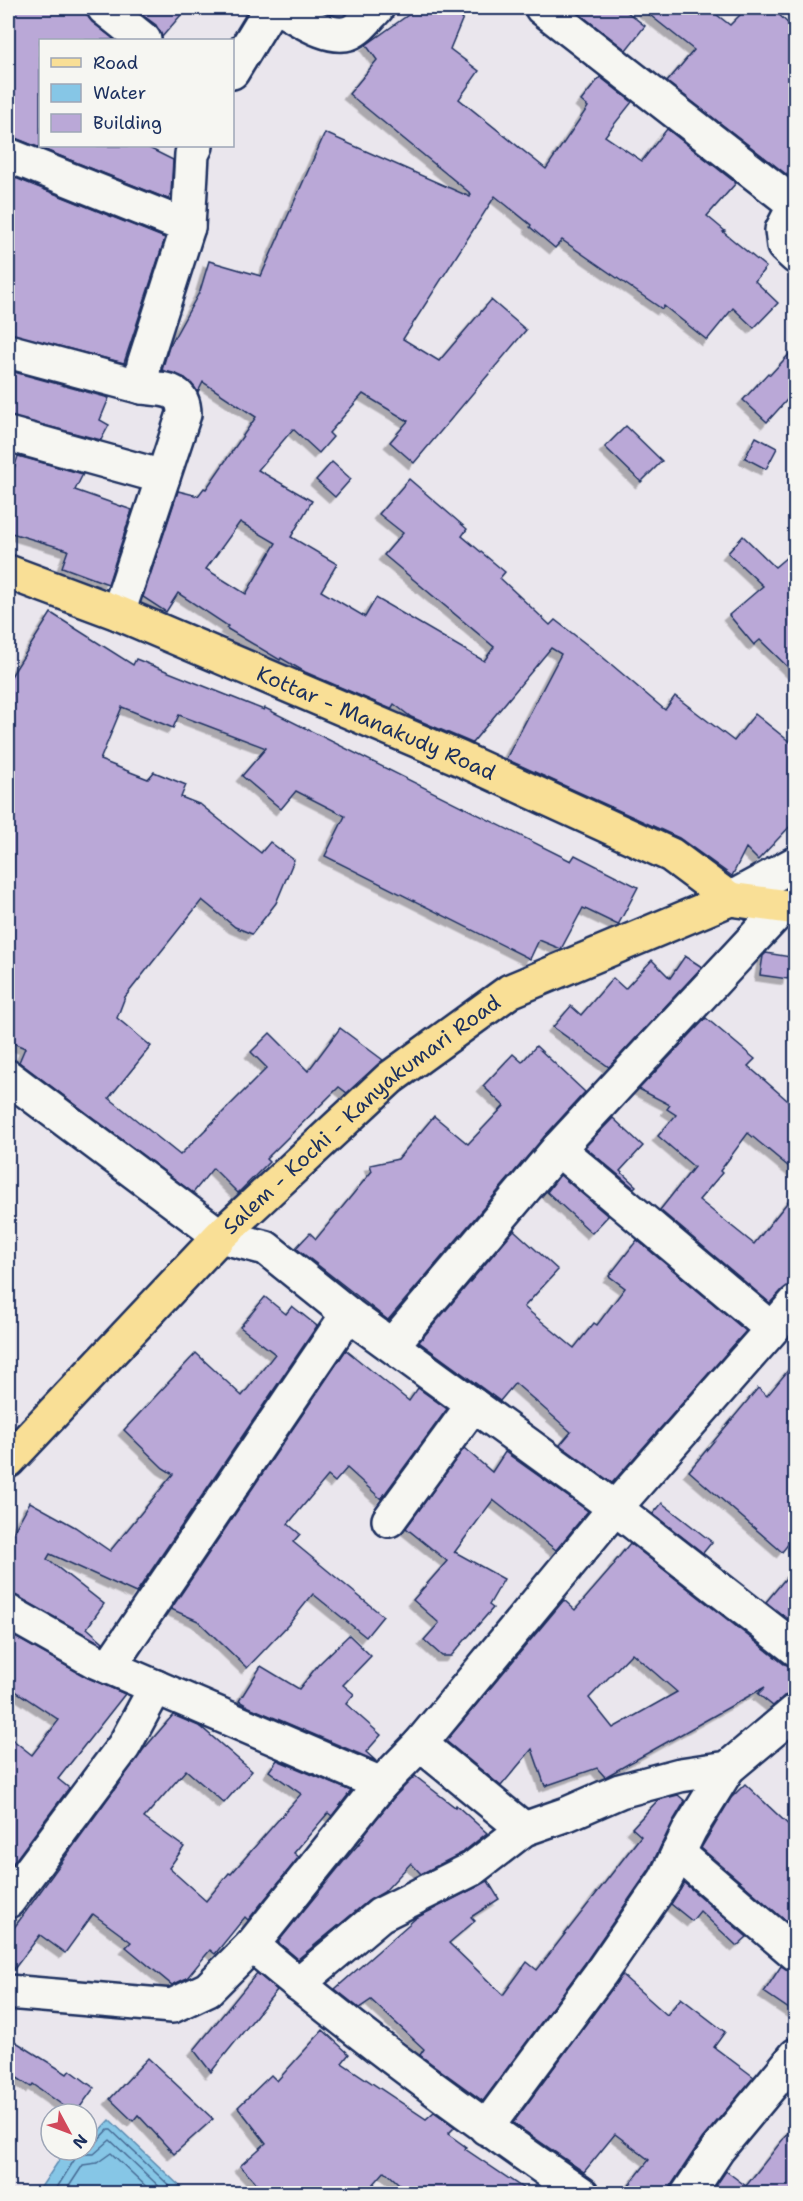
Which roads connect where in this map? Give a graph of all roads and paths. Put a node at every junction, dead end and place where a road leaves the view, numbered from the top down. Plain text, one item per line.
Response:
1 (104, 8) edge
2 (271, 8) edge
3 (279, 8) edge
4 (377, 8) edge
5 (542, 8) edge
6 (143, 39) edge
7 (234, 69) edge
8 (196, 147) edge
9 (8, 155) edge
10 (795, 204) edge
11 (188, 227) junction
12 (795, 257) edge
13 (8, 351) edge
14 (142, 387) junction
15 (8, 434) edge
16 (163, 477) junction
17 (8, 572) edge
18 (118, 613) junction
19 (795, 863) edge
20 (730, 899) junction
21 (789, 908) edge
22 (8, 1077) edge
23 (558, 1149) junction
24 (220, 1236) junction
25 (795, 1302) edge
26 (348, 1314) junction
27 (771, 1328) junction
28 (392, 1346) junction
29 (473, 1405) junction
30 (8, 1461) edge
31 (615, 1508) junction
32 (389, 1521) dead end
33 (8, 1612) edge
34 (795, 1648) edge
35 (109, 1667) junction
36 (156, 1687) junction
37 (795, 1711) edge
38 (420, 1744) junction
39 (728, 1768) junction
40 (381, 1784) junction
41 (525, 1829) junction
42 (678, 1853) junction
43 (8, 1901) edge
44 (252, 1945) junction
45 (795, 1954) edge
46 (298, 1984) junction
47 (8, 1992) edge
48 (795, 2055) edge
49 (486, 2128) junction
50 (582, 2193) edge
51 (688, 2193) edge

1 - 6 street
2 - 7 street
3 - 4 street
5 - 10 street
8 - 11 street
9 - 11 street
10 - 12 street
11 - 14 street
13 - 14 street
14 - 16 street
15 - 16 street
16 - 18 street
17 - 18 main road, Kottar - Manakudy Road
18 - 20 main road, Kottar - Manakudy Road
19 - 20 street
20 - 21 main road
20 - 24 main road, Salem - Kochi - Kanyakumari Road
21 - 23 street
22 - 24 street
23 - 27 street
23 - 28 street
24 - 26 street
24 - 30 main road, Salem - Kochi - Kanyakumari Road
25 - 27 street
26 - 28 street
26 - 35 street
27 - 31 street
28 - 29 street
29 - 31 street
29 - 32 street
31 - 34 street
31 - 38 street
33 - 35 street
35 - 36 street
36 - 40 street
36 - 43 street
37 - 39 street
38 - 40 street
38 - 41 street
39 - 41 street
39 - 42 street
40 - 44 street
41 - 46 street
42 - 45 street
42 - 49 street
44 - 46 street
44 - 47 street
46 - 49 street
48 - 51 street
49 - 50 street

